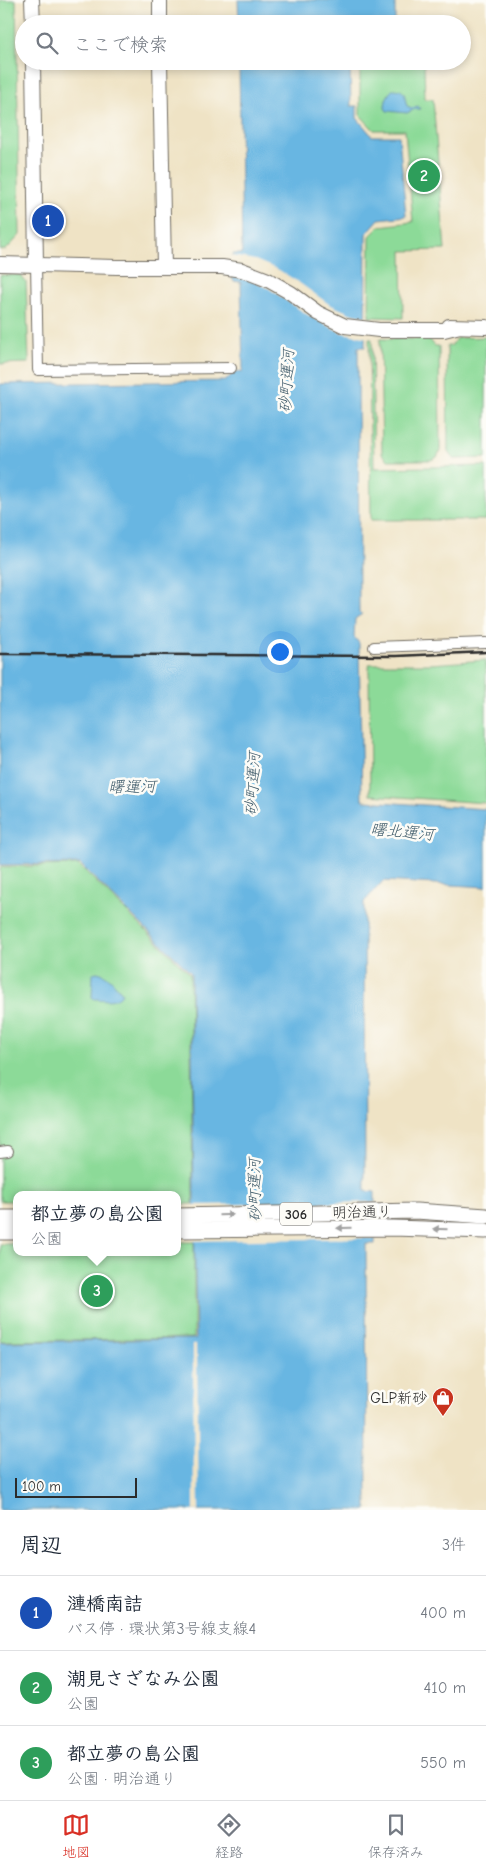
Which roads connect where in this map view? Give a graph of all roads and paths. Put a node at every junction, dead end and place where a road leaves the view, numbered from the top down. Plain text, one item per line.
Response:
1 (32, 0) edge
2 (160, 0) edge
3 (33, 15) edge
4 (160, 15) edge
5 (33, 70) edge
6 (160, 70) edge
7 (0, 264) edge
8 (36, 264) junction
9 (164, 264) junction
10 (486, 327) edge
11 (231, 368) dead end
12 (486, 643) edge
13 (374, 647) dead end
14 (181, 1216) edge
15 (486, 1216) edge
16 (0, 1218) edge
17 (13, 1218) edge
18 (181, 1230) edge
19 (486, 1231) edge
20 (0, 1232) edge
21 (13, 1232) edge

1 - 3 street
2 - 4 street
5 - 8 street
6 - 9 street
7 - 8 street
8 - 9 street
8 - 11 street
9 - 10 street
12 - 13 street
14 -> 15 main road, 明治通り / 306
16 - 17 main road
19 -> 18 main road, 明治通り / 306
20 - 21 main road

